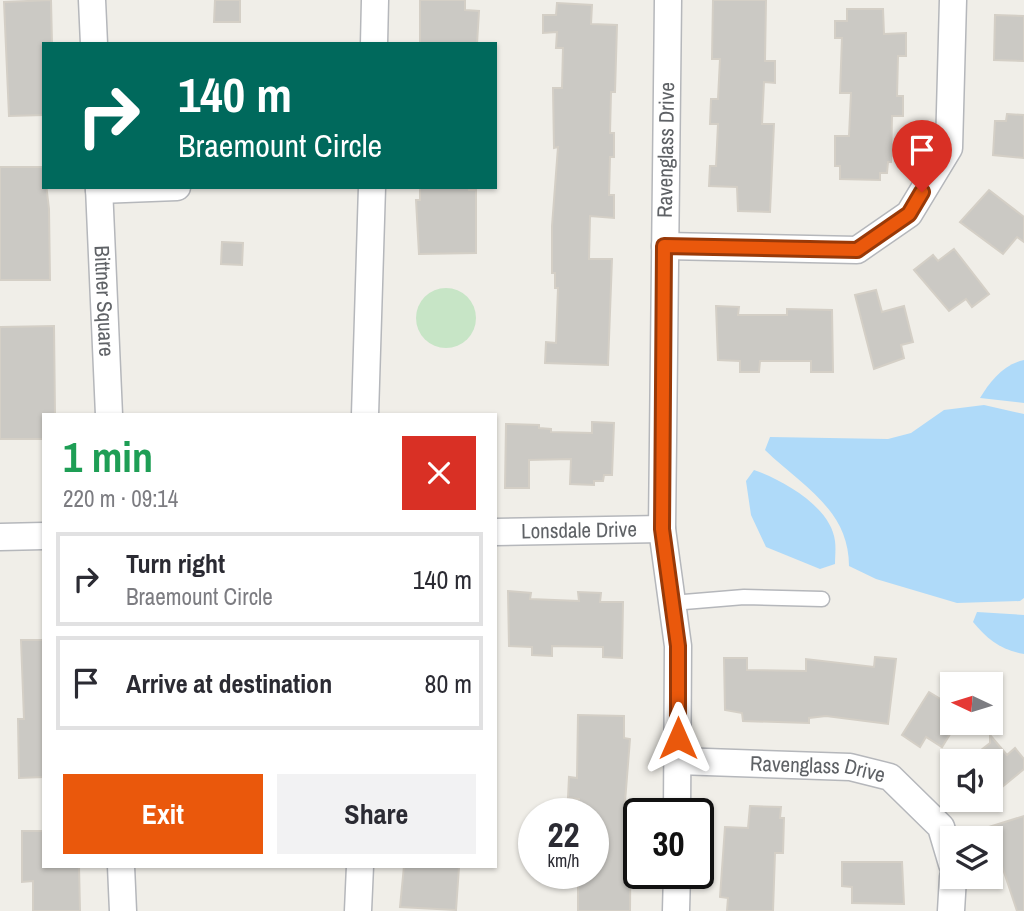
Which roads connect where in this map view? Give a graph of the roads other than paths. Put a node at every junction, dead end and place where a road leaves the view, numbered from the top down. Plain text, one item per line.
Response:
1 (92, 0) edge
2 (375, 0) edge
3 (668, 0) edge
4 (953, 0) edge
5 (94, 42) edge
6 (374, 42) edge
7 (99, 189) edge
8 (372, 189) edge
9 (664, 246) junction
10 (109, 413) edge
11 (365, 413) edge
12 (662, 529) junction
13 (497, 532) edge
14 (42, 536) edge
15 (0, 537) edge
16 (822, 599) dead end
17 (672, 603) junction
18 (678, 761) junction
19 (677, 798) edge
20 (940, 827) edge
21 (121, 868) edge
22 (359, 868) edge
23 (677, 889) edge
24 (952, 889) edge
25 (123, 911) edge
26 (358, 911) edge
27 (676, 911) edge
28 (951, 911) edge

1 - 5 street
2 - 6 street
3 - 9 street, Ravenglass Drive
4 - 9 street
7 - 10 street, Bittner Square
8 - 11 street
9 - 12 street, Ravenglass Drive
12 - 13 street, Lonsdale Drive
12 - 17 street, Ravenglass Drive
14 - 15 street
16 - 17 lane
17 - 18 street, Ravenglass Drive
18 - 19 street, Ravenglass Drive
18 - 20 street, Ravenglass Drive
21 - 25 street
22 - 26 street
23 - 27 street
24 - 28 street

